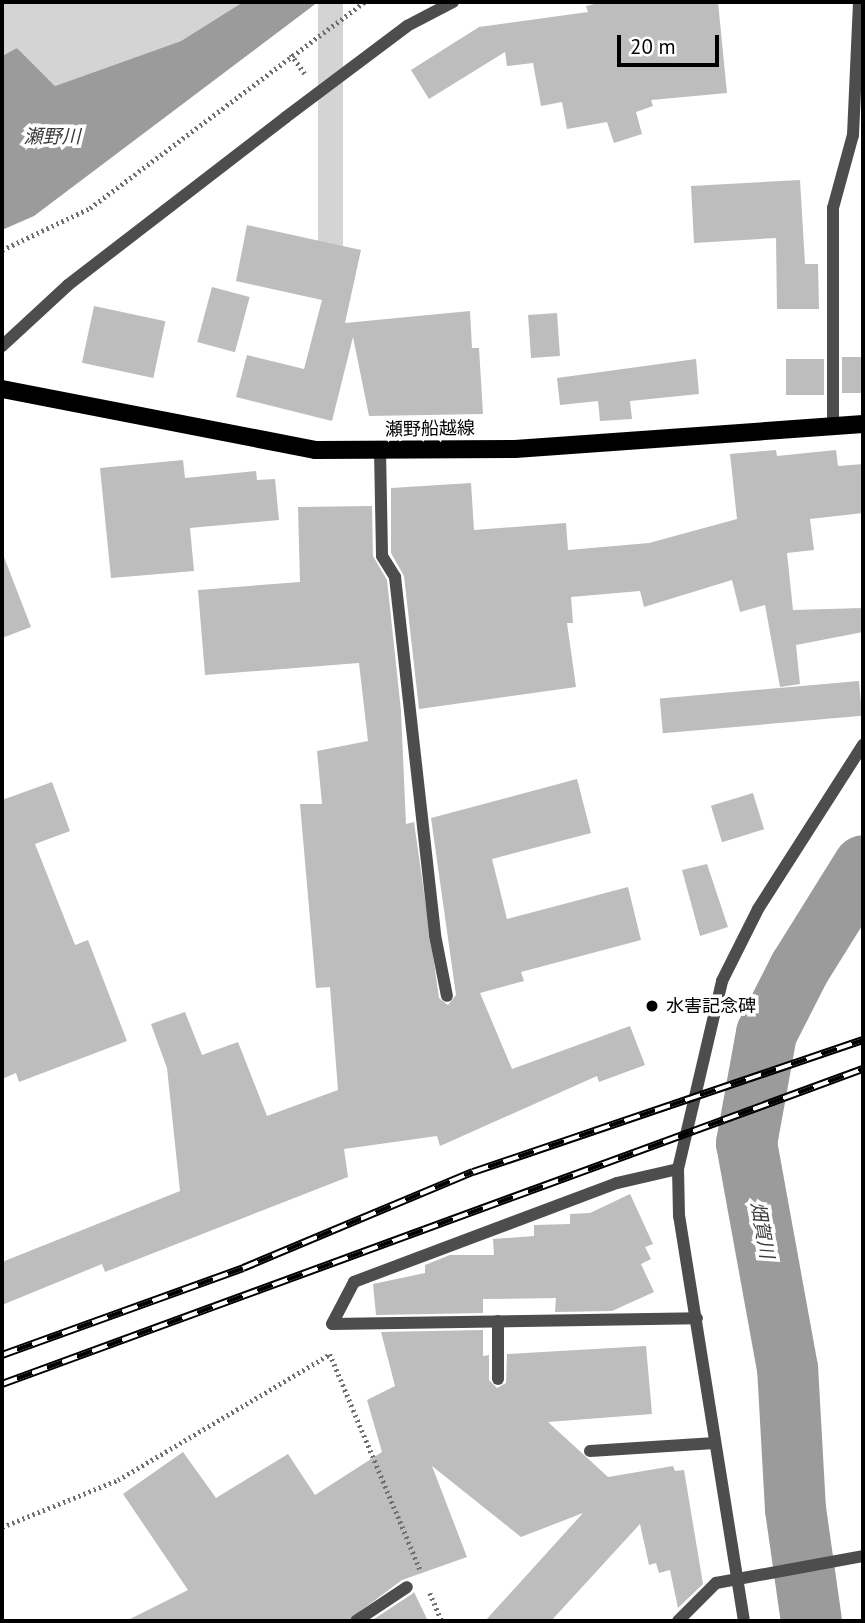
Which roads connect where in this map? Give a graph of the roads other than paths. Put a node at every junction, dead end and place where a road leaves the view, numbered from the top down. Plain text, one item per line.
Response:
1 (453, 2) edge
2 (859, 2) edge
3 (861, 26) edge
4 (2, 346) edge
5 (2, 389) edge
6 (863, 424) edge
7 (833, 426) junction
8 (380, 450) junction
9 (863, 745) edge
10 (447, 996) dead end
11 (678, 1169) junction
12 (697, 1318) junction
13 (498, 1321) junction
14 (498, 1379) dead end
15 (715, 1443) junction
16 (590, 1451) dead end
17 (863, 1556) edge
18 (736, 1580) junction
19 (407, 1587) dead end
20 (356, 1621) edge
21 (678, 1621) edge
22 (744, 1621) edge

1 - 4 street
2 - 3 street
3 - 7 street
5 - 8 main road, 瀬野船越線
6 - 7 main road, 瀬野船越線
7 - 8 main road, 瀬野船越線
8 - 10 street
9 - 11 street
11 - 12 street
11 - 13 street
12 - 13 street
12 - 15 street
13 - 14 street
15 - 16 street
15 - 18 street
17 - 18 street
18 - 21 street
18 - 22 street
19 - 20 street

